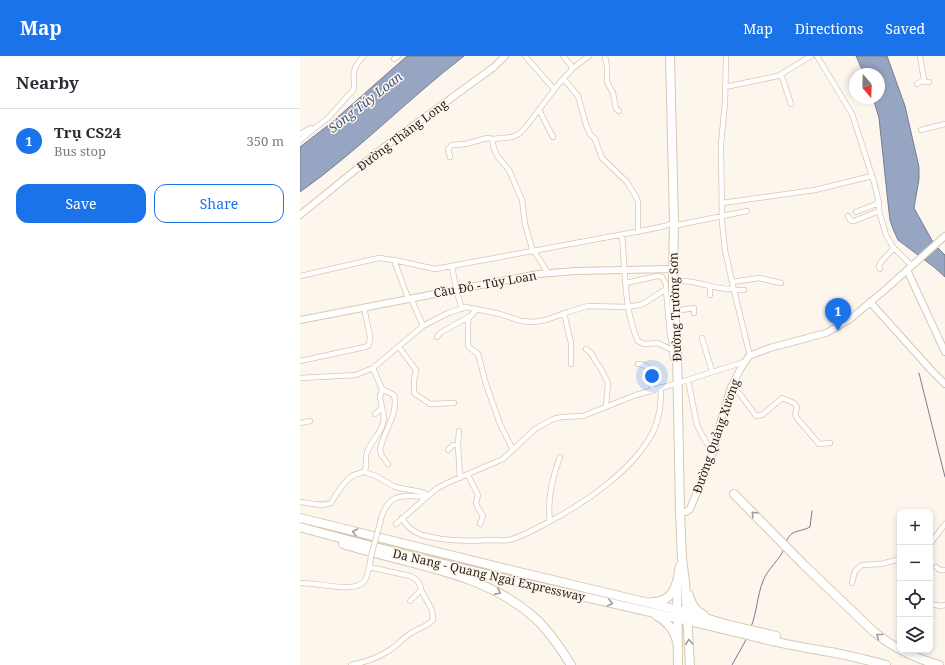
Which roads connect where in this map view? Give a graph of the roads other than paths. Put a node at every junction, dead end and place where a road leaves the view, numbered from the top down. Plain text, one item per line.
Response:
1 (364, 56) edge
2 (505, 56) edge
3 (525, 56) edge
4 (563, 56) edge
5 (589, 56) edge
6 (604, 56) edge
7 (670, 56) edge
8 (726, 56) edge
9 (811, 56) edge
10 (817, 56) edge
11 (920, 56) edge
12 (573, 68) junction
13 (781, 74) junction
14 (564, 79) junction
15 (924, 80) junction
16 (929, 82) dead end
17 (918, 84) dead end
18 (725, 87) junction
19 (554, 89) junction
20 (791, 104) dead end
21 (539, 110) junction
22 (619, 111) dead end
23 (945, 124) edge
24 (317, 126) junction
25 (921, 130) dead end
26 (300, 134) edge
27 (552, 137) dead end
28 (492, 139) junction
29 (300, 140) edge
30 (450, 157) dead end
31 (872, 176) junction
32 (722, 203) junction
33 (879, 203) junction
34 (879, 210) junction
35 (747, 211) dead end
36 (856, 212) dead end
37 (300, 215) edge
38 (722, 215) junction
39 (848, 216) dead end
40 (674, 222) junction
41 (638, 232) junction
42 (622, 235) junction
43 (945, 236) edge
44 (894, 248) junction
45 (534, 251) junction
46 (394, 260) junction
47 (452, 266) junction
48 (911, 267) junction
49 (880, 269) dead end
50 (624, 270) junction
51 (673, 272) junction
52 (548, 273) junction
53 (300, 276) edge
54 (684, 281) dead end
55 (626, 282) junction
56 (732, 282) junction
57 (781, 283) dead end
58 (710, 287) junction
59 (456, 289) junction
60 (733, 289) junction
61 (744, 290) dead end
62 (670, 291) junction
63 (710, 295) dead end
64 (409, 298) junction
65 (870, 302) junction
66 (364, 307) junction
67 (628, 307) junction
68 (462, 308) junction
69 (477, 310) junction
70 (674, 311) junction
71 (564, 313) junction
72 (694, 313) dead end
73 (471, 315) junction
74 (300, 320) edge
75 (423, 326) junction
76 (437, 337) dead end
77 (702, 338) dead end
78 (400, 347) junction
79 (586, 348) dead end
80 (674, 351) junction
81 (945, 352) edge
82 (750, 356) junction
83 (677, 360) junction
84 (300, 361) edge
85 (744, 362) junction
86 (571, 364) dead end
87 (638, 364) dead end
88 (373, 368) junction
89 (712, 371) junction
90 (300, 378) edge
91 (688, 380) junction
92 (678, 383) junction
93 (945, 384) edge
94 (732, 387) junction
95 (661, 388) junction
96 (382, 389) junction
97 (653, 390) junction
98 (454, 403) dead end
99 (606, 406) junction
100 (382, 408) junction
101 (375, 414) dead end
102 (310, 421) dead end
103 (300, 423) edge
104 (459, 431) dead end
105 (830, 443) dead end
106 (458, 445) junction
107 (448, 450) dead end
108 (513, 450) junction
109 (713, 453) junction
110 (560, 456) dead end
111 (388, 464) dead end
112 (364, 472) junction
113 (468, 475) junction
114 (460, 478) junction
115 (735, 495) dead end
116 (426, 496) junction
117 (300, 502) edge
118 (680, 512) junction
119 (300, 518) edge
120 (402, 518) junction
121 (550, 522) junction
122 (396, 524) dead end
123 (480, 524) dead end
124 (945, 524) edge
125 (300, 527) edge
126 (300, 531) edge
127 (933, 540) edge
128 (897, 560) edge
129 (369, 567) junction
130 (936, 567) dead end
131 (945, 570) edge
132 (681, 582) junction
133 (300, 583) edge
134 (852, 583) dead end
135 (421, 590) junction
136 (631, 598) junction
137 (410, 601) dead end
138 (933, 605) edge
139 (945, 605) edge
140 (629, 608) junction
141 (678, 610) junction
142 (687, 613) junction
143 (678, 619) junction
144 (688, 622) junction
145 (729, 625) junction
146 (743, 630) junction
147 (678, 663) edge
148 (351, 665) edge
149 (571, 665) edge
150 (690, 665) edge
151 (886, 665) edge
152 (939, 665) edge

1 - 24 street
2 - 37 street, Đường Thăng Long
3 - 19 street
4 - 12 street
5 - 12 street
6 - 22 street
7 - 40 highway, Đường Trường Sơn
8 - 18 street
9 - 13 street
10 - 31 street
11 - 15 street
12 - 14 street
13 - 18 street
13 - 20 street
14 - 19 street
14 - 41 street
15 - 16 street
15 - 17 street
18 - 32 street
19 - 21 street
21 - 27 street
21 - 28 street
23 - 25 street
24 - 26 street
24 - 29 street
28 - 30 street
28 - 45 street
31 - 32 street
31 - 33 street
32 - 38 street
33 - 34 street
33 - 36 street
34 - 39 street
34 - 44 street
35 - 38 street
38 - 40 street
38 - 56 street
40 - 41 street
40 - 51 highway, Đường Trường Sơn
41 - 42 street
42 - 45 street
42 - 50 street
43 - 48 street, Đường Quảng Xương
44 - 48 street
44 - 49 street
45 - 47 street
45 - 52 street
46 - 47 street
46 - 53 street
46 - 64 street
47 - 59 street
48 - 65 street, Đường Quảng Xương
48 - 81 street
50 - 51 street, Cầu Đỏ - Túy Loan
50 - 52 street, Cầu Đỏ - Túy Loan
50 - 55 street
51 - 62 highway, Đường Trường Sơn, bridge
52 - 59 street, Cầu Đỏ - Túy Loan
54 - 58 street
55 - 62 street
55 - 67 street
56 - 57 street
56 - 60 street
58 - 60 street
58 - 63 street
59 - 64 street, Cầu Đỏ - Túy Loan
59 - 68 street
60 - 61 street
60 - 82 street
62 - 67 street
62 - 70 highway, Đường Trường Sơn
62 - 80 street
64 - 66 street, Cầu Đỏ - Túy Loan
64 - 75 street
65 - 82 street, Đường Quảng Xương
65 - 93 street
66 - 74 street, Cầu Đỏ - Túy Loan
66 - 84 street
67 - 71 street
67 - 80 street
68 - 69 street
68 - 75 street
69 - 71 street
69 - 73 street
70 - 72 street
70 - 83 highway, Đường Trường Sơn
71 - 86 street
73 - 76 street
73 - 108 street
75 - 78 street
77 - 89 street
78 - 88 street
78 - 98 street
79 - 99 street
80 - 83 street
82 - 85 street, Đường Quảng Xương
83 - 92 highway, Đường Trường Sơn
85 - 89 street
85 - 94 street, Đường Quảng Xương
87 - 97 street
88 - 90 street
88 - 96 street
89 - 91 street
91 - 92 street
91 - 109 street
92 - 95 street
92 - 118 highway, Đường Trường Sơn
94 - 105 street
94 - 109 street, Đường Quảng Xương
95 - 97 street
95 - 121 street
96 - 100 street
96 - 111 street
97 - 99 street
99 - 108 street
100 - 101 street
100 - 112 street
102 - 103 street
104 - 106 street
106 - 107 street
106 - 114 street
108 - 113 street
109 - 118 street, Đường Quảng Xương
110 - 121 street
112 - 116 street
112 - 117 street
113 - 114 street
113 - 123 street
114 - 116 street
152 -> 115 highway
116 - 120 street
116 - 129 street, bridge
118 - 132 highway, Đường Trường Sơn
136 -> 119 highway, Da Nang - Quang Ngai Expressway
120 - 121 street
120 - 122 street
124 - 127 street
125 -> 140 highway, Da Nang - Quang Ngai Expressway
126 -> 149 highway
128 - 134 street
129 - 133 street
129 - 135 street
130 - 131 street
132 - 136 highway
132 - 141 highway, Đường Trường Sơn
132 - 142 highway, Đường Trường Sơn
132 - 145 highway
135 - 137 street
135 - 148 street
136 - 141 highway, Da Nang - Quang Ngai Expressway
138 - 139 street
140 - 143 highway, Da Nang - Quang Ngai Expressway
140 - 147 highway
141 - 142 highway, Da Nang - Quang Ngai Expressway
141 - 143 highway, Đường Trường Sơn
142 - 144 highway, Đường Trường Sơn
142 - 145 highway, Da Nang - Quang Ngai Expressway
143 - 144 highway, Da Nang - Quang Ngai Expressway
143 - 147 highway, Đường Trường Sơn
144 - 146 highway, Da Nang - Quang Ngai Expressway
150 -> 144 highway, Đường Trường Sơn
145 - 146 highway
146 - 151 highway

